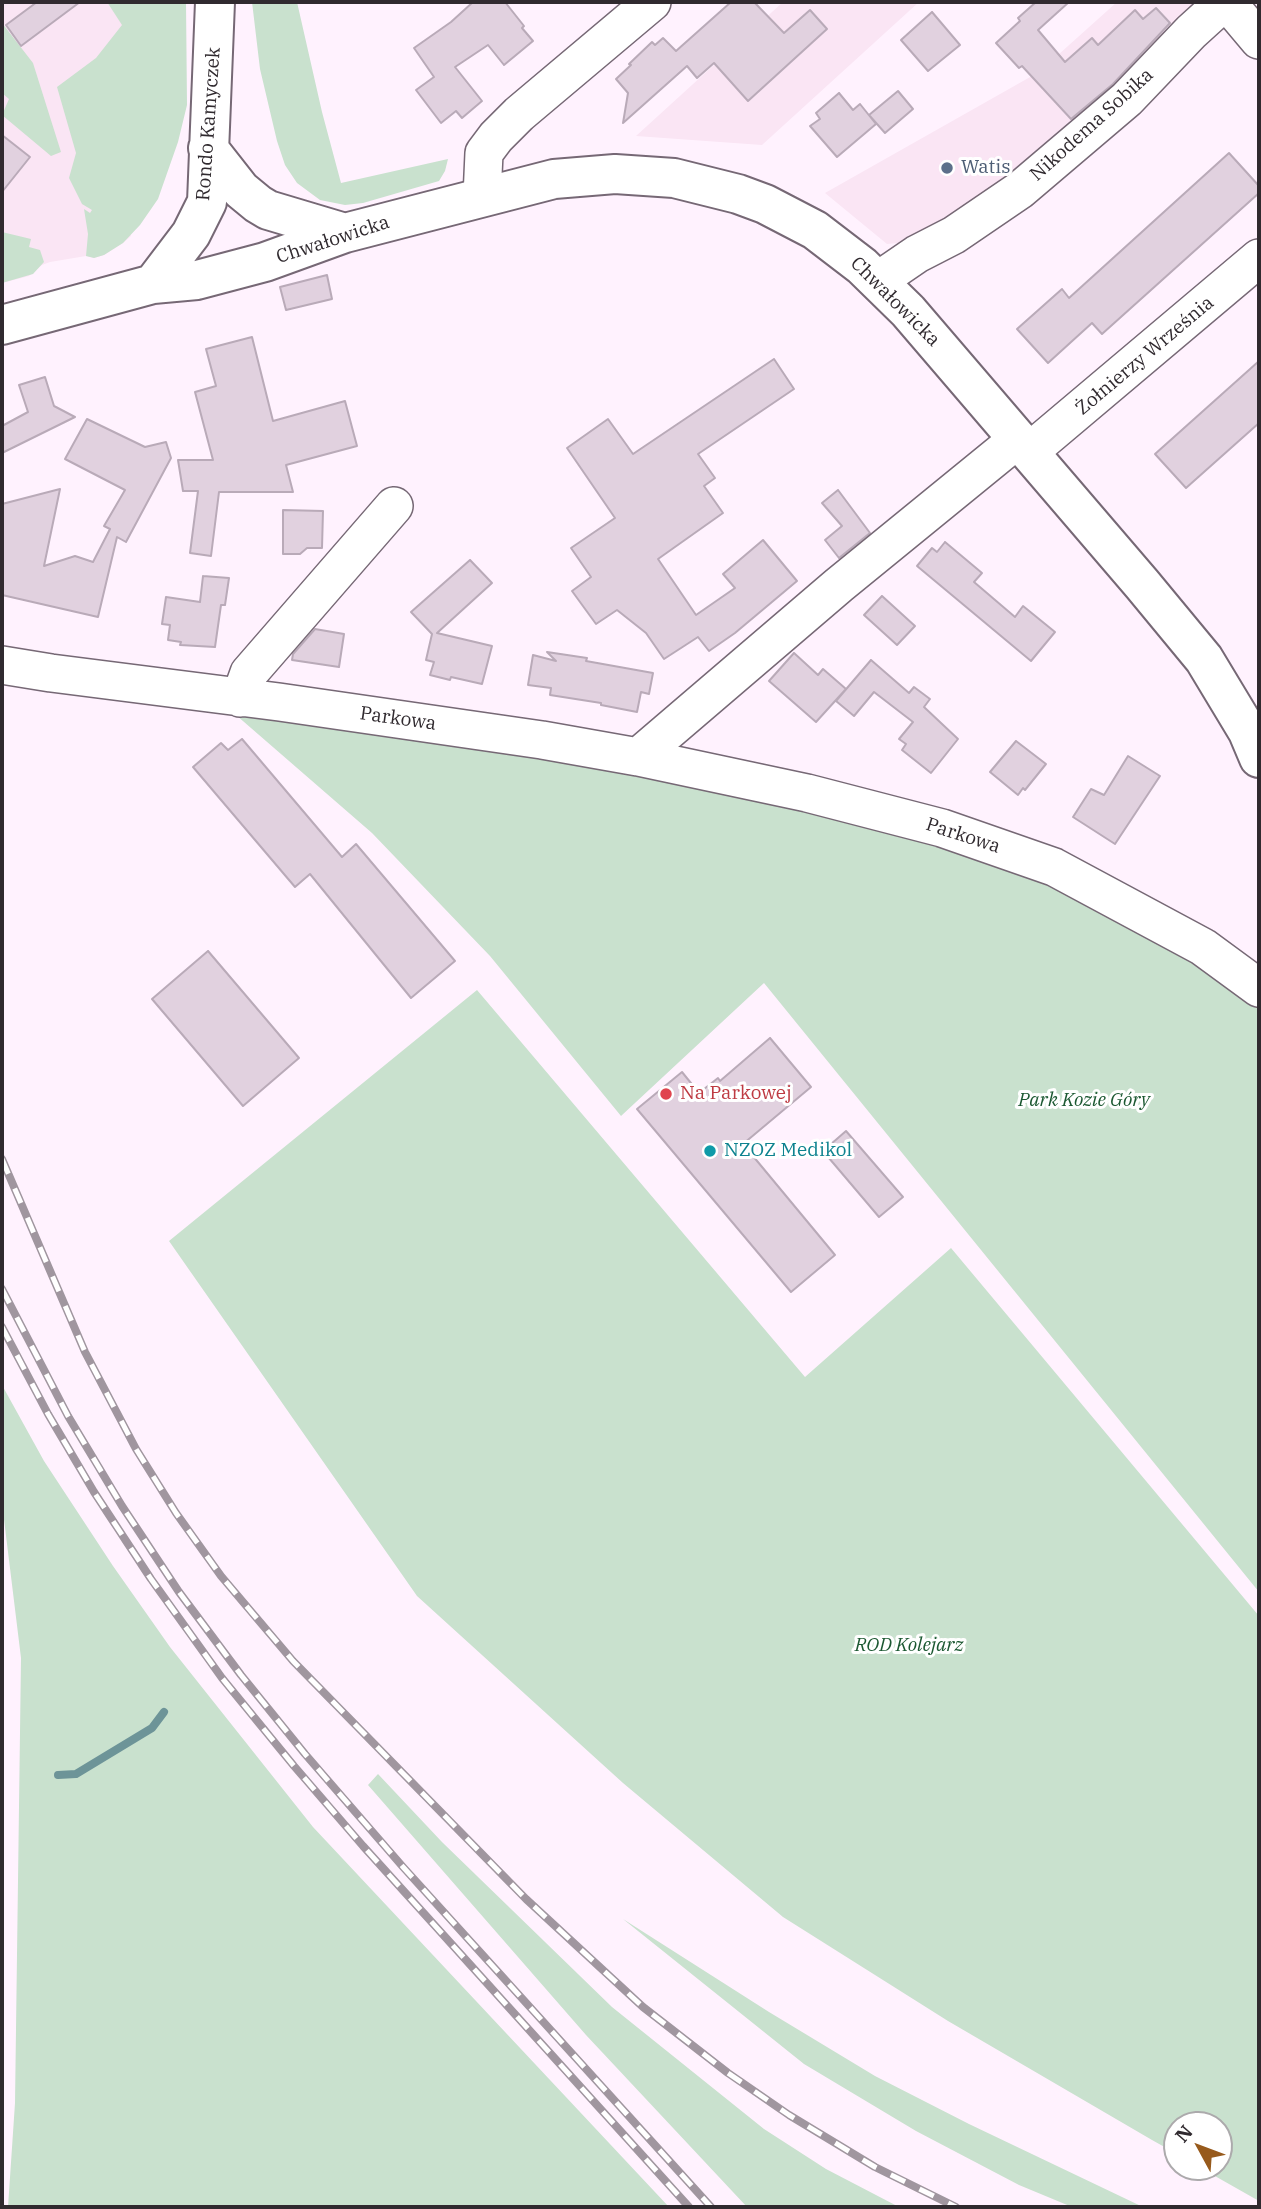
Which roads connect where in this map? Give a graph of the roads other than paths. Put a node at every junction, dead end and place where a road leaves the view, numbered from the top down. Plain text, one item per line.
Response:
1 (215, 2) edge
2 (652, 2) edge
3 (1226, 2) edge
4 (1259, 40) edge
5 (208, 148) junction
6 (482, 197) junction
7 (345, 233) junction
8 (1259, 258) edge
9 (879, 280) junction
10 (153, 284) junction
11 (2, 325) edge
12 (1024, 446) junction
13 (394, 506) dead end
14 (2, 665) edge
15 (240, 698) junction
16 (638, 757) junction
17 (1259, 758) edge
18 (1259, 988) edge

1 - 5 main road, Rondo Kamyczek
2 - 6 street
3 - 4 street
3 - 9 street, Nikodema Sobika
5 - 7 main road
5 - 10 main road, Rondo Kamyczek
6 - 7 main road, Chwałowicka
6 - 9 main road, Chwałowicka
7 - 10 main road, Chwałowicka
8 - 12 street, Żołnierzy Września
9 - 12 main road, Chwałowicka
10 - 11 main road
12 - 16 street
12 - 17 main road, Chwałowicka
13 - 15 street
14 - 15 street, Parkowa
15 - 16 street, Parkowa
16 - 18 street, Parkowa

